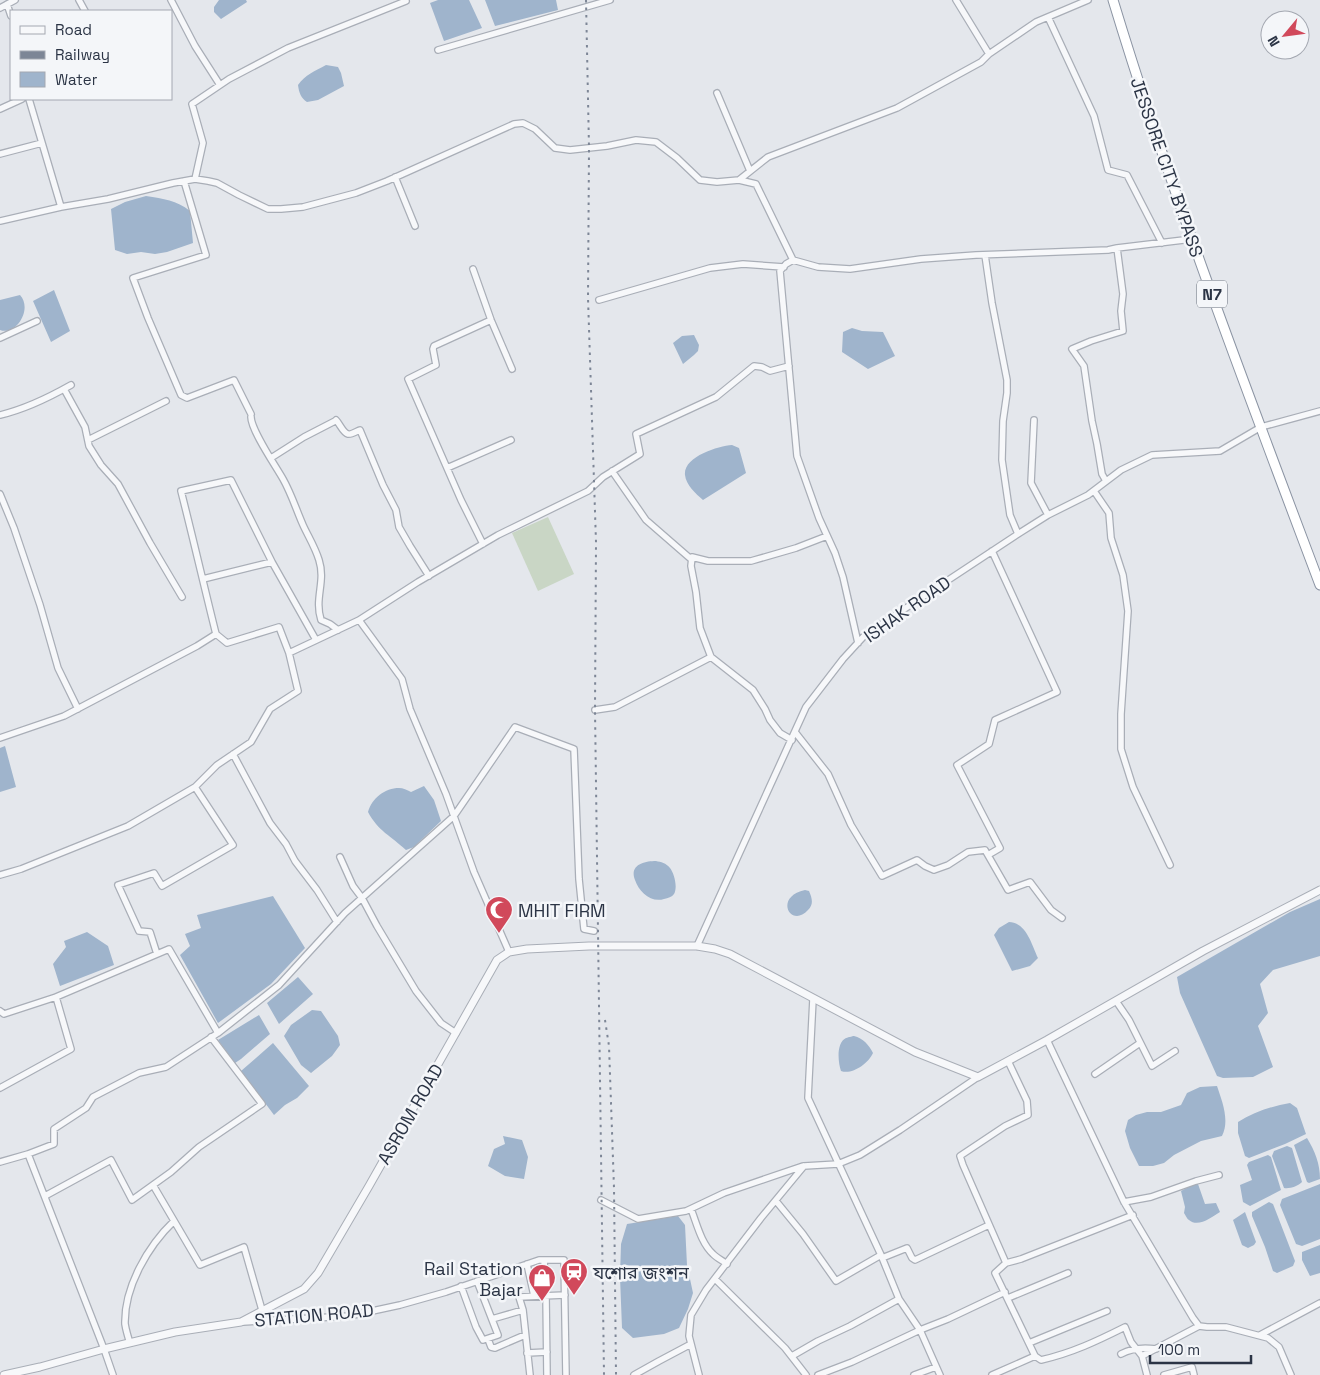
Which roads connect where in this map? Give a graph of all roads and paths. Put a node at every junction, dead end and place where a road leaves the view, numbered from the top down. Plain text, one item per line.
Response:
1 (15, 0) edge
2 (171, 0) edge
3 (405, 0) edge
4 (610, 0) edge
5 (956, 0) edge
6 (1088, 0) edge
7 (1113, 0) edge
8 (7, 4) junction
9 (0, 8) edge
10 (10, 13) edge
11 (1048, 17) junction
12 (438, 50) dead end
13 (989, 54) junction
14 (220, 85) junction
15 (718, 92) dead end
16 (20, 100) edge
17 (29, 100) edge
18 (0, 109) edge
19 (42, 143) junction
20 (0, 154) edge
21 (750, 171) junction
22 (395, 178) junction
23 (195, 179) junction
24 (739, 180) junction
25 (184, 181) junction
26 (61, 207) junction
27 (0, 222) edge
28 (415, 226) dead end
29 (1192, 239) junction
30 (1162, 243) junction
31 (1117, 248) junction
32 (985, 255) junction
33 (793, 260) junction
34 (784, 267) junction
35 (473, 269) dead end
36 (599, 300) dead end
37 (491, 320) junction
38 (37, 321) dead end
39 (0, 338) edge
40 (789, 366) junction
41 (512, 368) dead end
42 (71, 385) dead end
43 (64, 389) junction
44 (166, 401) dead end
45 (1320, 411) edge
46 (0, 415) edge
47 (1034, 420) dead end
48 (1261, 427) junction
49 (88, 440) junction
50 (511, 440) dead end
51 (271, 458) junction
52 (447, 468) junction
53 (612, 471) junction
54 (1106, 481) junction
55 (1094, 491) junction
56 (0, 494) edge
57 (1048, 515) junction
58 (1018, 534) junction
59 (827, 536) junction
60 (483, 544) junction
61 (992, 551) junction
62 (692, 560) junction
63 (272, 562) junction
64 (429, 576) junction
65 (203, 579) junction
66 (1320, 585) edge
67 (182, 596) dead end
68 (359, 620) junction
69 (338, 630) junction
70 (216, 634) junction
71 (316, 640) junction
72 (858, 643) junction
73 (289, 653) junction
74 (711, 657) junction
75 (78, 709) junction
76 (595, 710) dead end
77 (795, 732) junction
78 (0, 738) edge
79 (792, 740) junction
80 (233, 754) junction
81 (195, 787) junction
82 (454, 816) junction
83 (988, 856) junction
84 (340, 857) dead end
85 (1170, 865) dead end
86 (0, 875) edge
87 (1320, 890) edge
88 (362, 898) junction
89 (1062, 918) dead end
90 (337, 922) junction
91 (594, 931) dead end
92 (697, 946) junction
93 (509, 952) junction
94 (157, 954) junction
95 (56, 997) junction
96 (813, 999) junction
97 (1116, 1001) junction
98 (0, 1011) edge
99 (218, 1033) junction
100 (456, 1033) junction
101 (211, 1037) junction
102 (1047, 1040) junction
103 (1140, 1043) junction
104 (1175, 1051) dead end
105 (1008, 1061) junction
106 (1095, 1074) dead end
107 (978, 1077) junction
108 (0, 1088) edge
109 (28, 1154) junction
110 (0, 1162) edge
111 (838, 1164) junction
112 (804, 1166) junction
113 (1219, 1175) dead end
114 (153, 1185) junction
115 (44, 1196) junction
116 (601, 1200) dead end
117 (776, 1201) junction
118 (1124, 1202) junction
119 (691, 1209) junction
120 (1133, 1215) junction
121 (174, 1220) junction
122 (989, 1225) junction
123 (882, 1257) junction
124 (544, 1260) junction
125 (1006, 1263) junction
126 (527, 1264) junction
127 (727, 1264) junction
128 (1068, 1273) dead end
129 (715, 1279) junction
130 (477, 1281) junction
131 (461, 1286) junction
132 (546, 1295) junction
133 (565, 1295) junction
134 (1006, 1295) junction
135 (534, 1296) junction
136 (899, 1299) junction
137 (1320, 1302) edge
138 (262, 1310) junction
139 (523, 1310) junction
140 (1107, 1311) dead end
141 (492, 1319) junction
142 (241, 1322) junction
143 (1200, 1326) junction
144 (920, 1330) junction
145 (526, 1335) junction
146 (1260, 1335) junction
147 (488, 1339) junction
148 (1029, 1342) junction
149 (130, 1343) junction
150 (691, 1344) junction
151 (104, 1349) junction
152 (1156, 1349) junction
153 (547, 1352) junction
154 (527, 1353) junction
155 (1121, 1354) dead end
156 (792, 1356) junction
157 (1035, 1356) junction
158 (1142, 1356) junction
159 (936, 1367) junction
160 (4, 1375) edge
161 (113, 1375) edge
162 (530, 1375) edge
163 (547, 1375) edge
164 (566, 1375) edge
165 (634, 1375) edge
166 (700, 1375) edge
167 (806, 1375) edge
168 (818, 1375) edge
169 (914, 1375) edge
170 (940, 1375) edge
171 (992, 1375) edge
172 (1147, 1375) edge
173 (1164, 1375) edge
174 (1194, 1375) edge
175 (1291, 1375) edge

1 - 8 street
2 - 14 street
3 - 14 street
4 - 12 street
5 - 13 street
6 - 11 street
7 - 29 highway, JESSORE CITY BYPASS / N7
8 - 9 street
8 - 10 street
11 - 13 street
11 - 30 street
13 - 21 street
14 - 23 street
15 - 21 street
16 - 18 street
17 - 19 street
19 - 20 street
19 - 26 street
21 - 24 street
22 - 23 street
22 - 24 street
22 - 28 street
23 - 25 street
24 - 33 street
25 - 26 street
25 - 51 street
26 - 27 street
29 - 30 street
29 - 48 highway, JESSORE CITY BYPASS / N7
30 - 31 street
31 - 32 street
31 - 54 street
32 - 33 street
32 - 58 street
33 - 34 street
34 - 36 street
34 - 40 street
35 - 37 street
37 - 41 street
37 - 52 street
38 - 39 street
40 - 53 street
40 - 59 street
42 - 43 street
43 - 46 street
43 - 49 street
44 - 49 street
45 - 48 street, ISHAK ROAD
47 - 57 street
48 - 54 street, ISHAK ROAD
48 - 66 highway, JESSORE CITY BYPASS / N7
49 - 67 street
50 - 52 street
51 - 64 street
51 - 69 street
52 - 60 street
53 - 60 street
53 - 62 street
54 - 55 street, ISHAK ROAD
55 - 57 street, ISHAK ROAD
55 - 85 street
56 - 75 street
57 - 58 street, ISHAK ROAD
58 - 61 street, ISHAK ROAD
59 - 62 street
59 - 72 street
60 - 64 street
61 - 72 street, ISHAK ROAD
61 - 83 street
62 - 74 street
63 - 65 street
63 - 65 street
63 - 71 street
64 - 68 street
65 - 70 street
68 - 69 street
68 - 82 street
69 - 71 street
70 - 73 street
70 - 75 street
71 - 73 street
72 - 77 street, ISHAK ROAD
73 - 80 street
74 - 76 street
74 - 79 street
75 - 78 street
77 - 79 street, ISHAK ROAD
77 - 83 street
79 - 92 street, ISHAK ROAD
80 - 81 street
80 - 90 street
81 - 86 street
81 - 94 street
82 - 88 street
82 - 91 street
82 - 93 street
83 - 89 street
84 - 88 street
87 - 97 street
88 - 90 street
88 - 100 street
90 - 99 street
92 - 93 street
92 - 96 street
93 - 100 street, ASROM ROAD
94 - 95 street
94 - 99 street
95 - 98 street
95 - 108 street
96 - 107 street
96 - 111 street
97 - 102 street
97 - 103 street
99 - 101 street
100 - 138 street, ASROM ROAD
101 - 109 street
101 - 114 street
102 - 105 street
102 - 118 street
103 - 104 street
103 - 106 street
105 - 107 street
105 - 122 street
107 - 111 street
109 - 110 street
109 - 115 street
111 - 112 street
111 - 123 street
112 - 117 street
112 - 119 street
113 - 118 street
114 - 115 street
114 - 121 street
115 - 151 street
116 - 119 street
117 - 123 street
117 - 127 street
118 - 120 street
119 - 127 street
120 - 125 street
120 - 143 street
121 - 138 street
121 - 149 street
122 - 123 street
122 - 125 street
123 - 136 street
124 - 126 street, STATION ROAD
124 - 132 street
124 - 133 street, STATION ROAD
125 - 134 street
126 - 130 street, STATION ROAD
126 - 135 street
127 - 129 street
128 - 134 street
129 - 150 street
129 - 156 street
130 - 131 street, STATION ROAD
130 - 141 street
131 - 142 street, STATION ROAD
131 - 147 street
132 - 133 street
132 - 135 street
132 - 153 street
133 - 164 street, STATION ROAD
134 - 144 street
134 - 148 street
135 - 139 street
136 - 144 street
136 - 156 street
137 - 146 street
138 - 142 street, ASROM ROAD
139 - 141 street
139 - 145 street
140 - 148 street
141 - 147 street
142 - 149 street
143 - 146 street
143 - 152 street
144 - 159 street
144 - 168 street
145 - 147 street
145 - 154 street
146 - 175 street
148 - 157 street
149 - 151 street
150 - 165 street
150 - 166 street
151 - 160 street
151 - 161 street
152 - 155 street
152 - 158 street
153 - 154 street
153 - 163 street
154 - 162 street
156 - 167 street
157 - 158 street
157 - 171 street
158 - 172 street
159 - 169 street
159 - 170 street
173 - 174 street

